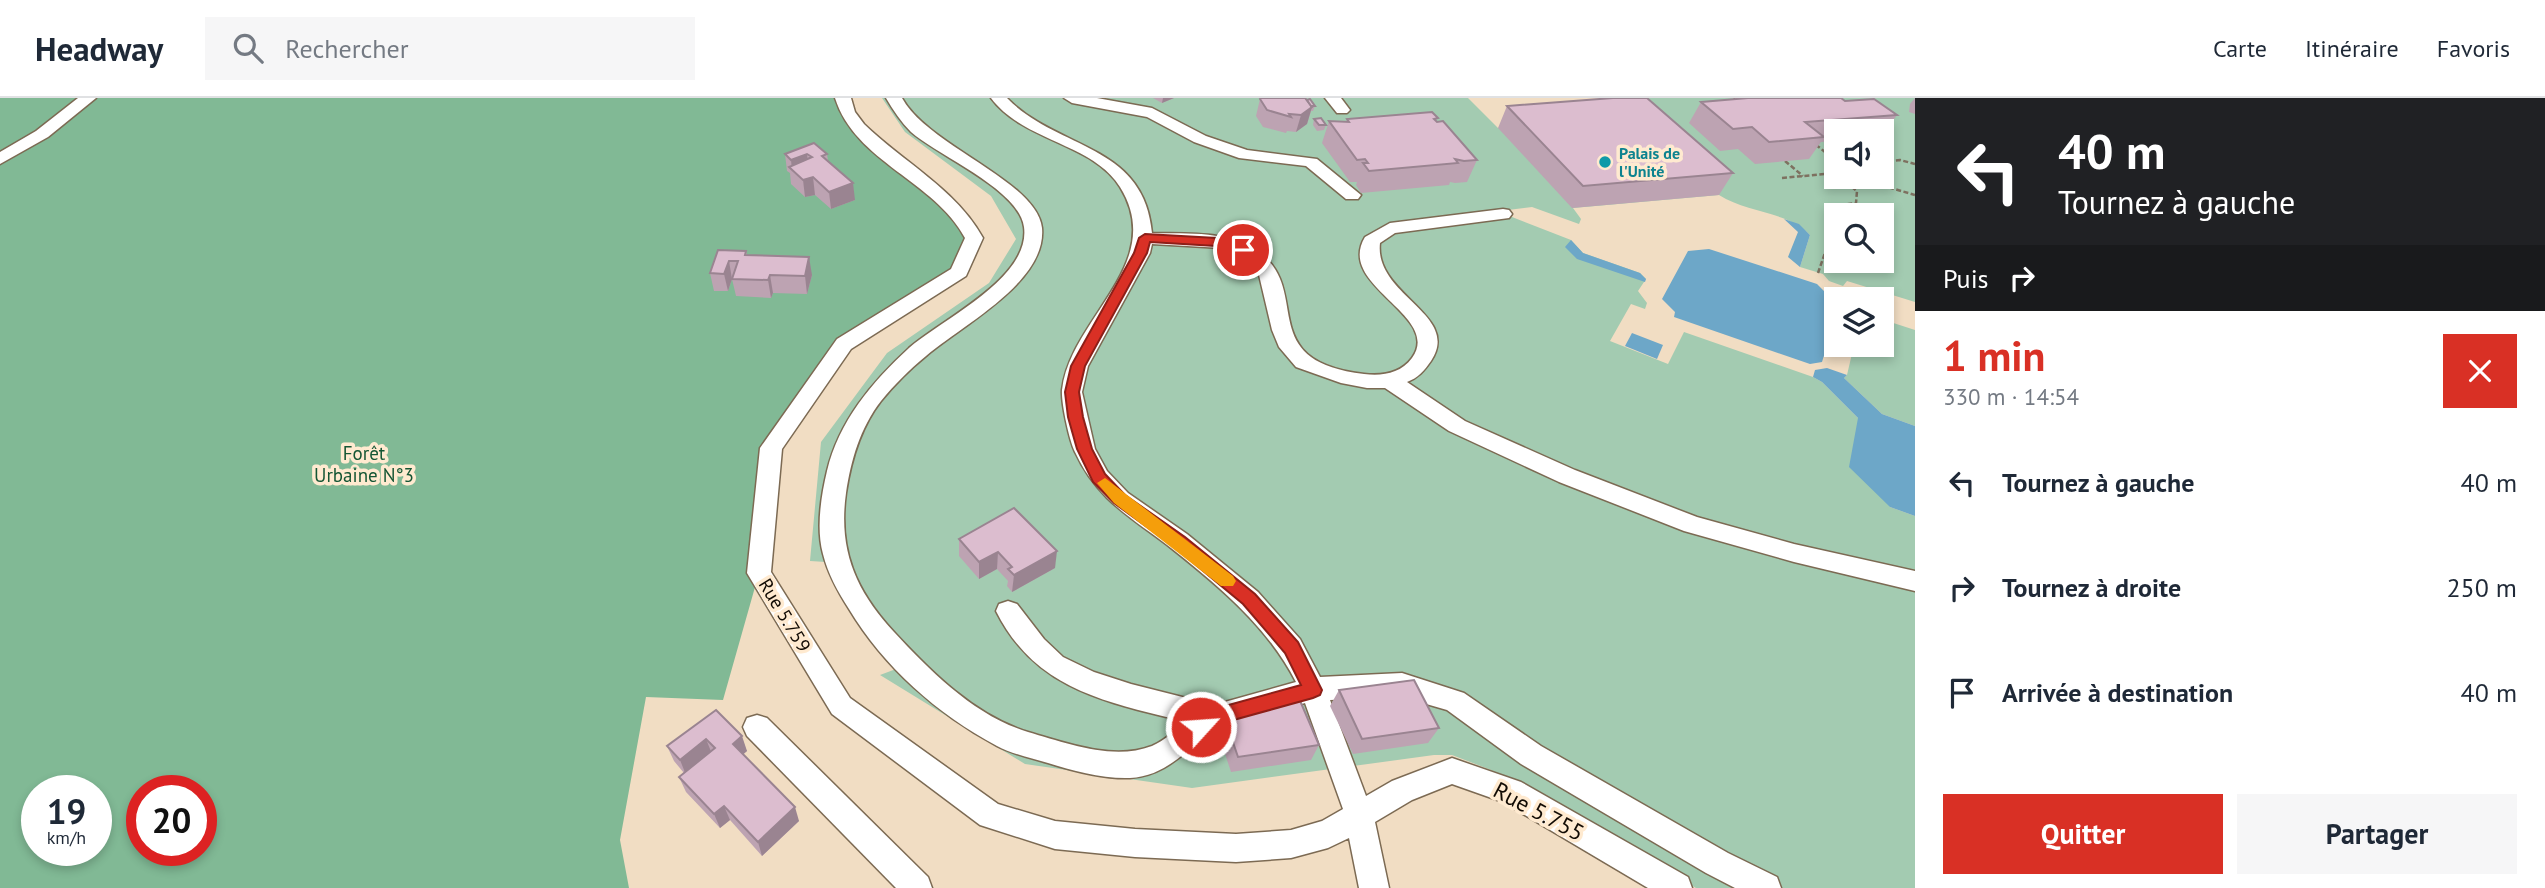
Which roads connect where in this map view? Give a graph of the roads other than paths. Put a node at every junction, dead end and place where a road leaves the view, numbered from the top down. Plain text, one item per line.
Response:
1 (88, 98) edge
2 (843, 98) edge
3 (894, 98) edge
4 (999, 98) edge
5 (1072, 98) edge
6 (1743, 98) edge
7 (1773, 98) edge
8 (0, 159) edge
9 (1352, 195) dead end
10 (1503, 214) dead end
11 (1145, 238) junction
12 (1390, 382) junction
13 (1915, 581) edge
14 (1009, 611) dead end
15 (1313, 690) junction
16 (1214, 717) junction
17 (757, 727) dead end
18 (1359, 815) junction
19 (916, 888) edge
20 (1374, 888) edge
21 (1677, 888) edge
22 (1766, 888) edge

1 - 8 street
2 - 18 street, Rue 5.759
3 - 16 street
4 - 11 street
5 - 9 street
6 - 7 lane
10 - 12 street
11 - 12 street
11 - 15 street
12 - 13 street
14 - 16 street
15 - 16 street
15 - 18 street
15 - 22 street
17 - 19 street
18 - 20 street
18 - 21 street, Rue 5.755

